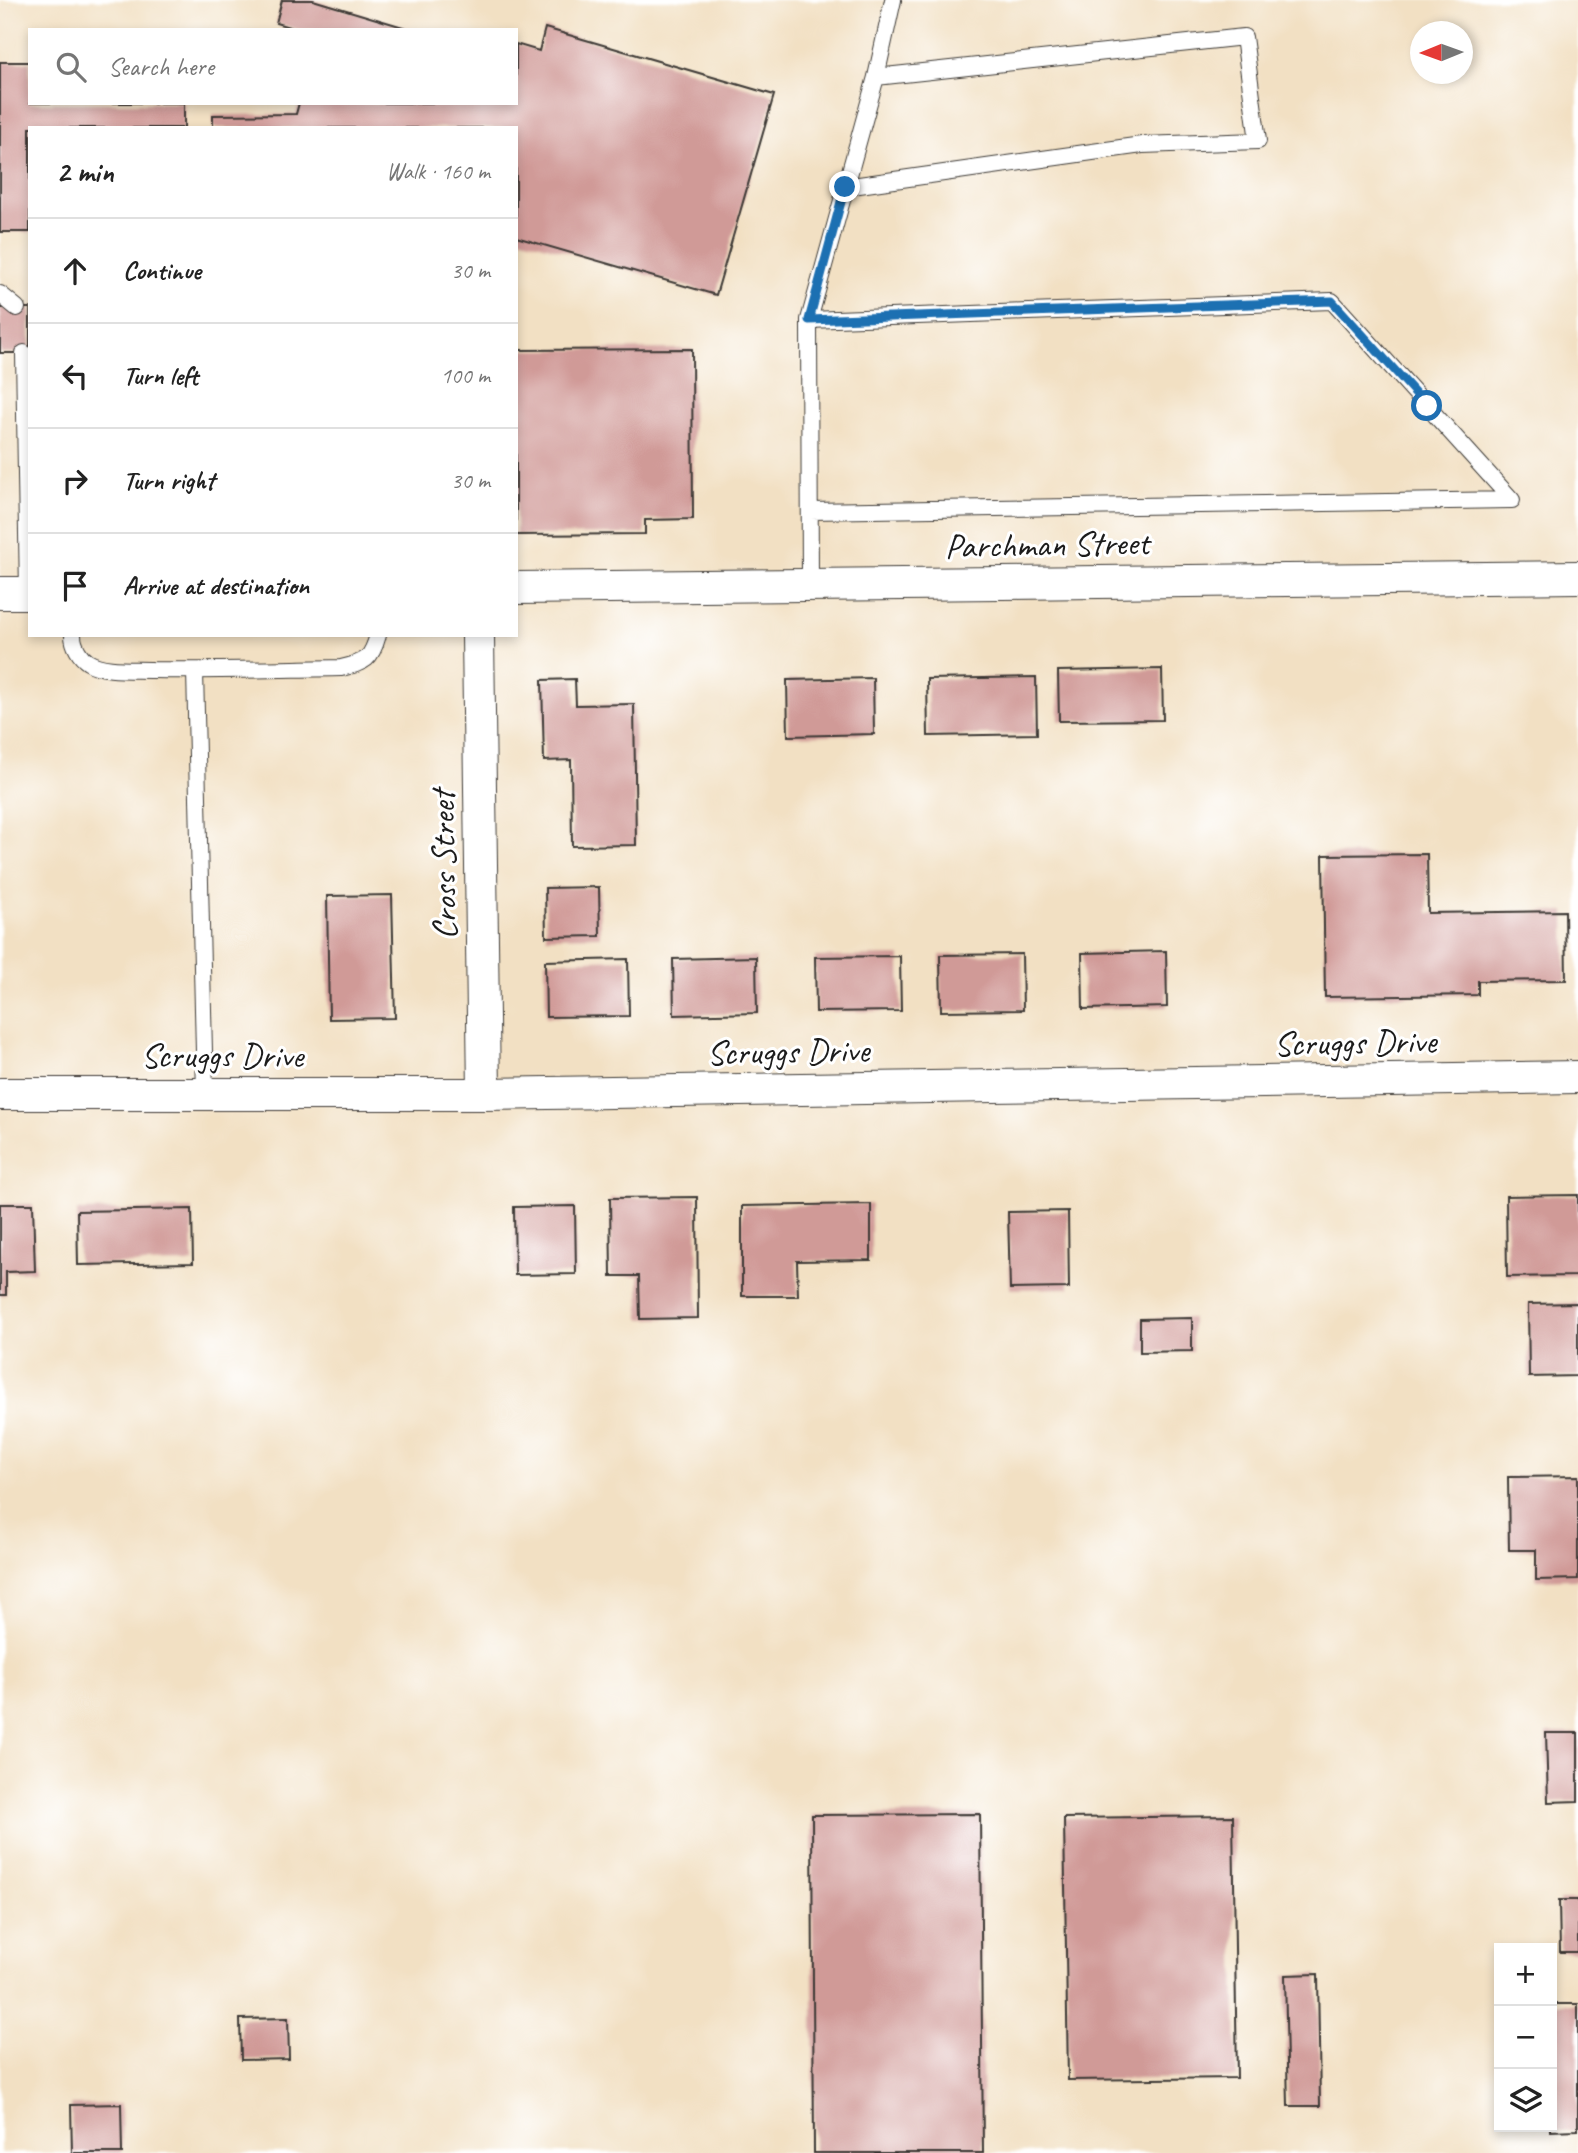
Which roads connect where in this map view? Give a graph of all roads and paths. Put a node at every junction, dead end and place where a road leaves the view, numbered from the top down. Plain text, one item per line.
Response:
1 (893, 0) edge
2 (876, 77) junction
3 (845, 187) junction
4 (0, 295) edge
5 (17, 308) dead end
6 (809, 320) junction
7 (24, 353) dead end
8 (810, 510) junction
9 (1578, 577) edge
10 (810, 585) junction
11 (518, 588) edge
12 (19, 593) edge
13 (72, 637) edge
14 (378, 637) edge
15 (478, 637) edge
16 (195, 671) junction
17 (1578, 1077) edge
18 (0, 1094) edge
19 (205, 1094) junction
20 (484, 1094) junction

1 - 2 lane
2 - 3 lane
2 - 3 lane
3 - 6 lane
4 - 5 lane
6 - 8 lane
6 - 8 lane
7 - 12 lane
8 - 10 lane
9 - 10 street, Parchman Street
10 - 11 street, Parchman Street
13 - 16 lane
14 - 16 lane
15 - 20 street, Cross Street
16 - 19 lane
17 - 20 street, Scruggs Drive
18 - 19 street, Scruggs Drive
19 - 20 street, Scruggs Drive

